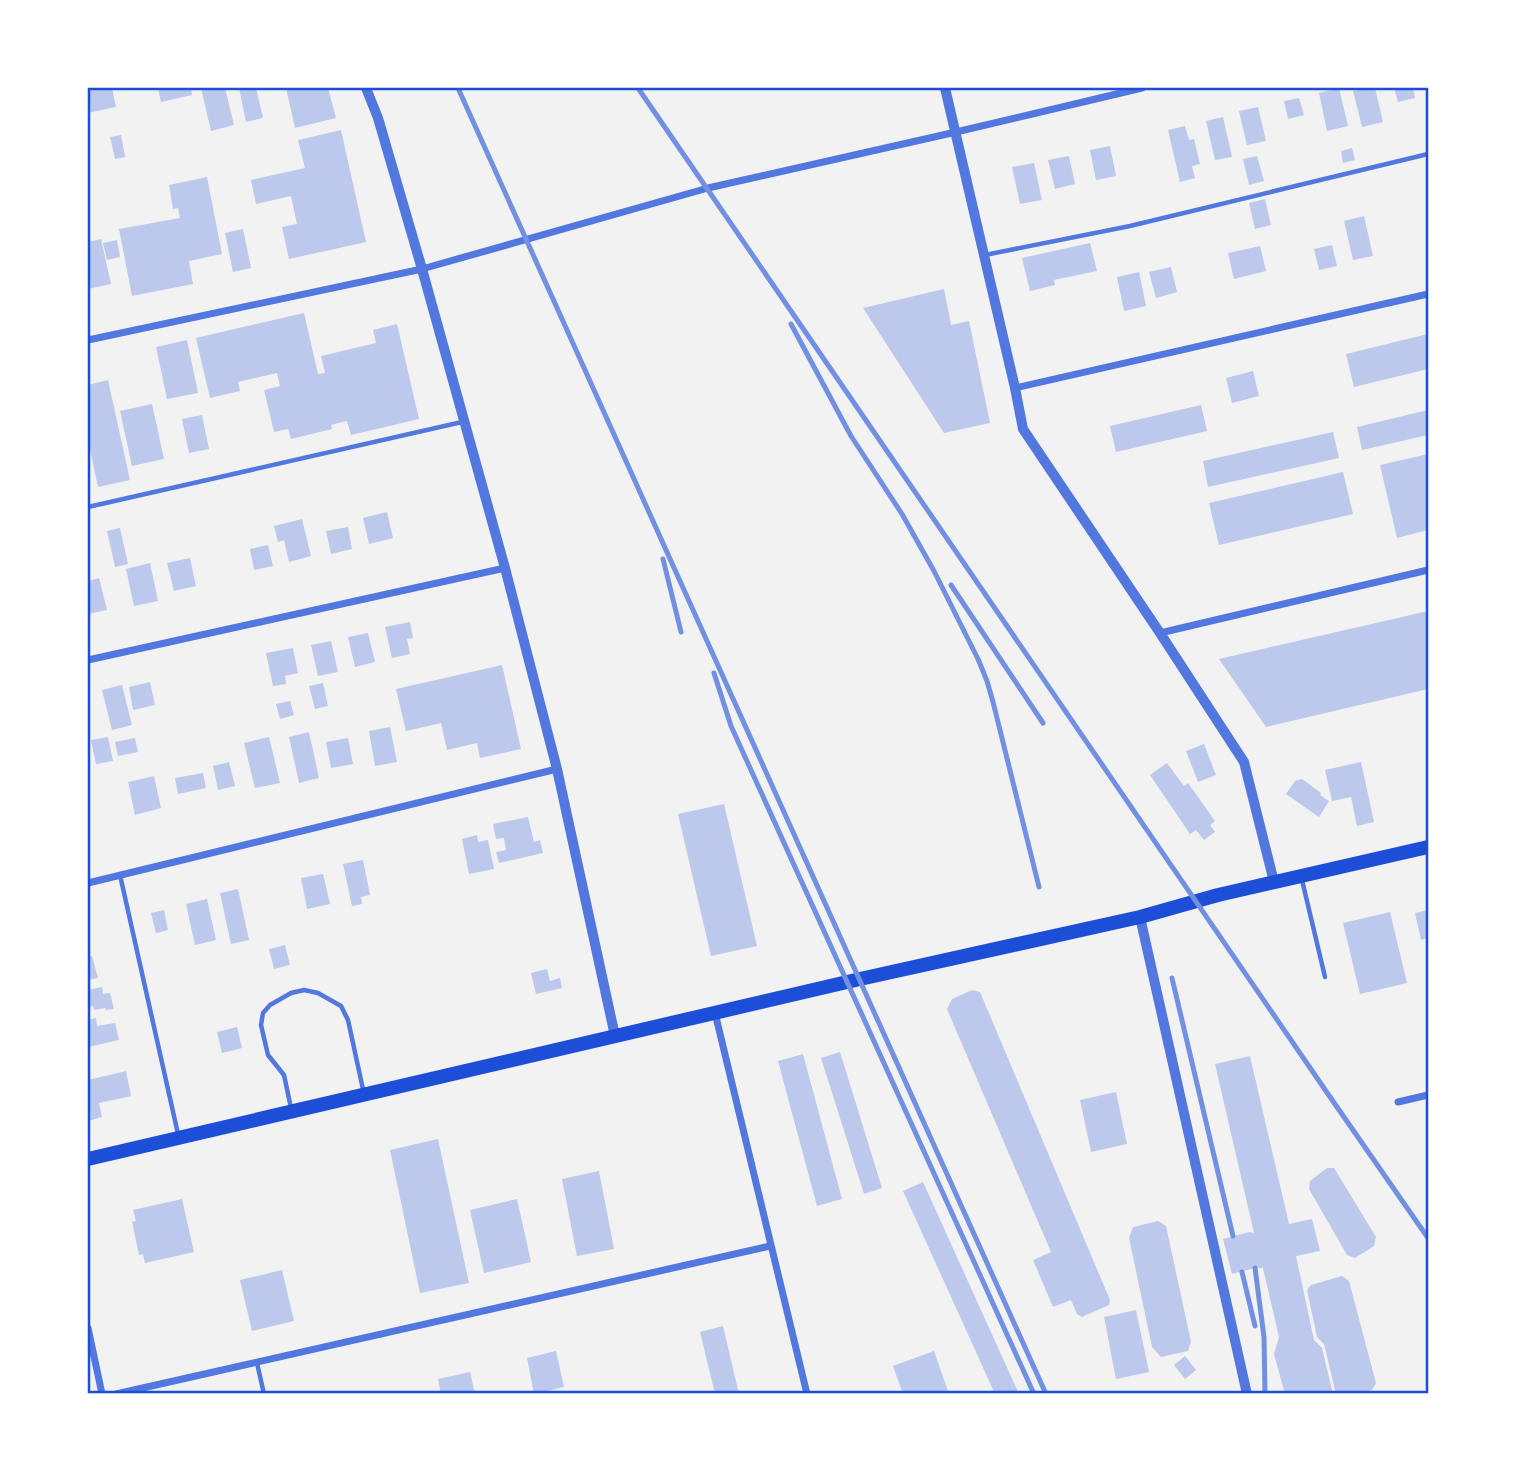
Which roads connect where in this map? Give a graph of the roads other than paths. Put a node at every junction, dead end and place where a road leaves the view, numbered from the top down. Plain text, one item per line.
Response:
1 (366, 88) edge
2 (945, 88) edge
3 (1142, 88) edge
4 (956, 132) junction
5 (1429, 154) edge
6 (984, 255) junction
7 (422, 269) junction
8 (1429, 294) edge
9 (88, 340) edge
10 (1015, 388) junction
11 (464, 422) junction
12 (88, 507) edge
13 (505, 569) junction
14 (1429, 570) edge
15 (1160, 633) junction
16 (88, 660) edge
17 (556, 769) junction
18 (1429, 847) edge
19 (120, 875) junction
20 (1301, 876) junction
21 (1274, 882) junction
22 (88, 883) edge
23 (1140, 917) junction
24 (1325, 977) dead end
25 (715, 1013) junction
26 (615, 1036) junction
27 (364, 1095) junction
28 (1429, 1095) edge
29 (1398, 1102) dead end
30 (292, 1112) junction
31 (179, 1138) junction
32 (88, 1159) edge
33 (770, 1246) junction
34 (88, 1328) edge
35 (257, 1362) junction
36 (102, 1394) edge
37 (116, 1394) edge
38 (264, 1394) edge
39 (807, 1394) edge
40 (1247, 1394) edge

1 - 7 street
2 - 4 street
3 - 4 street
4 - 6 street
4 - 7 street
5 - 6 lane
6 - 10 street
7 - 9 street
7 - 11 street
8 - 10 street
10 - 15 street
11 - 12 lane
11 - 13 street
13 - 16 street
13 - 17 street
14 - 15 street
15 - 21 street
17 - 19 street
17 - 26 street
18 - 20 main road
19 - 22 street
19 - 31 lane
20 - 21 main road
20 - 24 lane
21 - 23 main road
23 - 25 main road
23 - 40 street
25 - 26 main road
25 - 33 street
26 - 27 main road
27 - 30 main road
27 - 30 lane
28 - 29 street
30 - 31 main road
31 - 32 main road
33 - 35 street
33 - 39 street
34 - 36 street
35 - 37 street
35 - 38 lane

